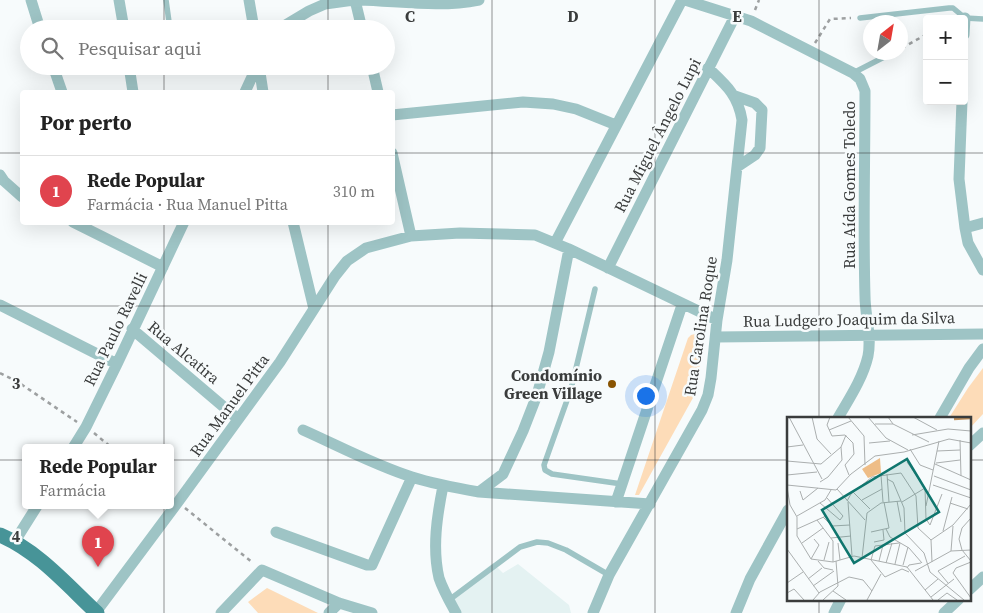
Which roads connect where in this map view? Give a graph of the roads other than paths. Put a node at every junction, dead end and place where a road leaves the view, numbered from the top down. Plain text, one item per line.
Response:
1 (31, 0) edge
2 (118, 0) edge
3 (166, 0) edge
4 (249, 0) edge
5 (354, 0) edge
6 (359, 0) edge
7 (479, 0) edge
8 (683, 0) edge
9 (961, 15) edge
10 (735, 16) junction
11 (860, 18) road end
12 (968, 18) edge
13 (983, 19) edge
14 (37, 20) edge
15 (122, 20) edge
16 (169, 20) edge
17 (252, 20) edge
18 (294, 20) edge
19 (360, 20) edge
20 (878, 60) edge
21 (708, 68) junction
22 (853, 73) junction
23 (56, 75) edge
24 (131, 75) edge
25 (254, 75) edge
26 (260, 75) edge
27 (374, 75) edge
28 (61, 90) edge
29 (133, 90) edge
30 (246, 90) edge
31 (263, 90) edge
32 (378, 90) edge
33 (735, 96) junction
34 (962, 105) edge
35 (395, 115) edge
36 (616, 125) junction
37 (395, 167) edge
38 (737, 167) junction
39 (0, 175) edge
40 (20, 195) edge
41 (983, 223) edge
42 (78, 225) edge
43 (183, 225) edge
44 (294, 225) edge
45 (965, 228) junction
46 (410, 236) junction
47 (555, 243) junction
48 (569, 250) junction
49 (163, 267) junction
50 (608, 268) junction
51 (983, 270) edge
52 (595, 289) dead end
53 (0, 305) edge
54 (682, 305) junction
55 (314, 309) junction
56 (717, 320) junction
57 (132, 329) junction
58 (983, 334) edge
59 (869, 335) junction
60 (716, 337) junction
61 (983, 349) edge
62 (117, 364) junction
63 (839, 417) edge
64 (941, 417) edge
65 (238, 419) junction
66 (303, 430) dead end
67 (983, 433) edge
68 (75, 444) edge
69 (970, 445) edge
70 (412, 477) junction
71 (622, 484) junction
72 (443, 486) junction
73 (479, 492) junction
74 (616, 502) junction
75 (650, 504) junction
76 (174, 507) edge
77 (35, 509) edge
78 (173, 509) edge
79 (787, 512) edge
80 (276, 532) dead end
81 (0, 535) edge
82 (15, 541) junction
83 (609, 575) junction
84 (983, 577) edge
85 (970, 589) edge
86 (449, 600) junction
87 (840, 600) edge
88 (958, 600) edge
89 (339, 603) junction
90 (96, 612) edge
91 (221, 613) edge
92 (330, 613) edge
93 (372, 613) edge
94 (456, 613) edge
95 (592, 613) edge
96 (736, 613) edge
97 (834, 613) edge
98 (944, 613) edge

1 - 14 street
2 - 15 street
3 - 16 lane
4 - 17 street
5 - 18 street
5 - 19 street
6 - 7 street
8 - 10 street
8 - 36 street
9 - 11 lane
10 - 21 street, Rua Miguel Ângelo Lupi
10 - 22 street
12 - 13 lane
20 - 22 lane
21 - 33 street, Rua Carolina Roque
21 - 50 street, Rua Miguel Ângelo Lupi
22 - 59 street, Rua Aída Gomes Toledo
23 - 28 street
24 - 29 street
25 - 30 street
26 - 31 street
27 - 32 street
33 - 38 street, Rua Carolina Roque
33 - 38 street, Rua Carolina Roque
34 - 45 street
35 - 36 street
36 - 47 street
37 - 46 street
38 - 56 street, Rua Carolina Roque
39 - 40 street
41 - 45 street
42 - 49 street
43 - 49 street, Rua Paulo Ravelli
44 - 55 street
45 - 51 street
46 - 47 street, Rua Manuel Pitta
46 - 55 street, Rua Manuel Pitta
47 - 48 street, Rua Manuel Pitta
48 - 50 street, Rua Manuel Pitta
48 - 73 street
49 - 57 street, Rua Paulo Ravelli
50 - 54 street, Rua Manuel Pitta
52 - 71 lane
53 - 62 street
54 - 56 street, Rua Manuel Pitta
54 - 71 street
55 - 65 street, Rua Manuel Pitta
56 - 60 street, Rua Carolina Roque
57 - 62 street, Rua Paulo Ravelli
57 - 65 street, Rua Alcatira
58 - 59 street, Rua Ludgero Joaquim da Silva
59 - 60 street, Rua Ludgero Joaquim da Silva
59 - 63 street, Rua Aída Gomes Toledo
60 - 75 street, Rua Carolina Roque
61 - 64 street
62 - 68 street, Rua Paulo Ravelli
65 - 76 street, Rua Manuel Pitta
66 - 70 street
67 - 69 street
70 - 72 street
70 - 80 street
71 - 74 street
72 - 73 street
72 - 86 street
73 - 74 street
74 - 75 street
75 - 83 street, Rua Carolina Roque
77 - 82 street
78 - 90 street, Rua Manuel Pitta
79 - 96 street
81 - 82 main road
82 - 90 main road
83 - 86 lane
83 - 95 street, Rua Carolina Roque
84 - 85 street
86 - 94 street
87 - 97 street
88 - 98 street
89 - 91 street
89 - 92 street
89 - 93 street

